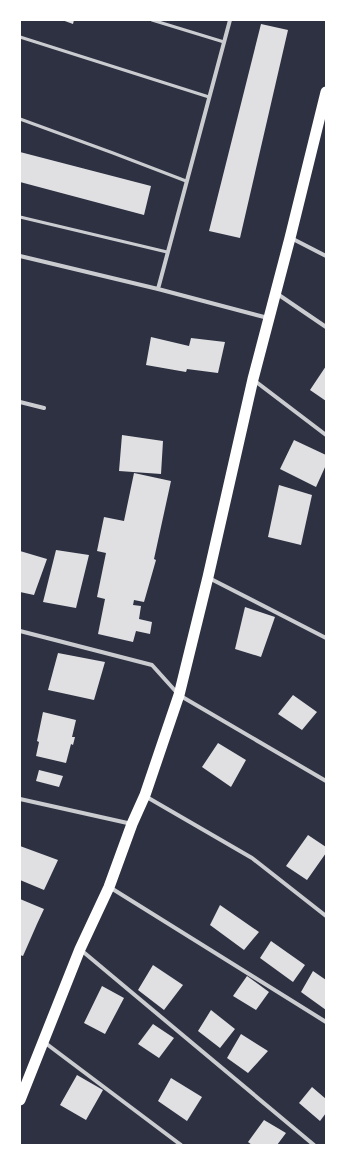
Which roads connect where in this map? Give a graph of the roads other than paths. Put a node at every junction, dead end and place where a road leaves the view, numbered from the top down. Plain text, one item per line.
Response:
1 (152, 20) edge
2 (230, 20) edge
3 (20, 37) edge
4 (224, 42) junction
5 (326, 92) edge
6 (209, 97) junction
7 (20, 119) edge
8 (186, 181) junction
9 (20, 217) edge
10 (290, 238) junction
11 (167, 252) junction
12 (20, 256) edge
13 (326, 256) edge
14 (158, 289) junction
15 (276, 293) junction
16 (269, 318) junction
17 (326, 326) edge
18 (253, 380) junction
19 (20, 402) edge
20 (44, 408) dead end
21 (326, 434) edge
22 (208, 577) junction
23 (20, 631) edge
24 (326, 638) edge
25 (179, 695) junction
26 (326, 781) edge
27 (144, 795) junction
28 (20, 799) edge
29 (132, 824) junction
30 (109, 887) junction
31 (326, 916) edge
32 (80, 949) junction
33 (326, 1022) edge
34 (44, 1042) junction
35 (20, 1100) edge
36 (181, 1145) edge
37 (314, 1145) edge

1 - 4 lane
2 - 4 street
3 - 6 lane
4 - 6 street
5 - 10 highway
6 - 8 street
7 - 8 lane
8 - 11 street
9 - 11 lane
10 - 13 street
10 - 15 highway
11 - 14 street
12 - 14 street
14 - 16 street
15 - 16 highway
15 - 17 street
16 - 18 highway
18 - 21 street
18 - 22 highway
19 - 20 street
22 - 24 street
22 - 25 highway
23 - 25 street
25 - 26 street
25 - 27 highway
27 - 29 highway
27 - 31 street
28 - 29 street
29 - 30 highway
30 - 32 highway
30 - 33 street
32 - 34 highway
32 - 37 street
34 - 35 highway
34 - 36 street

